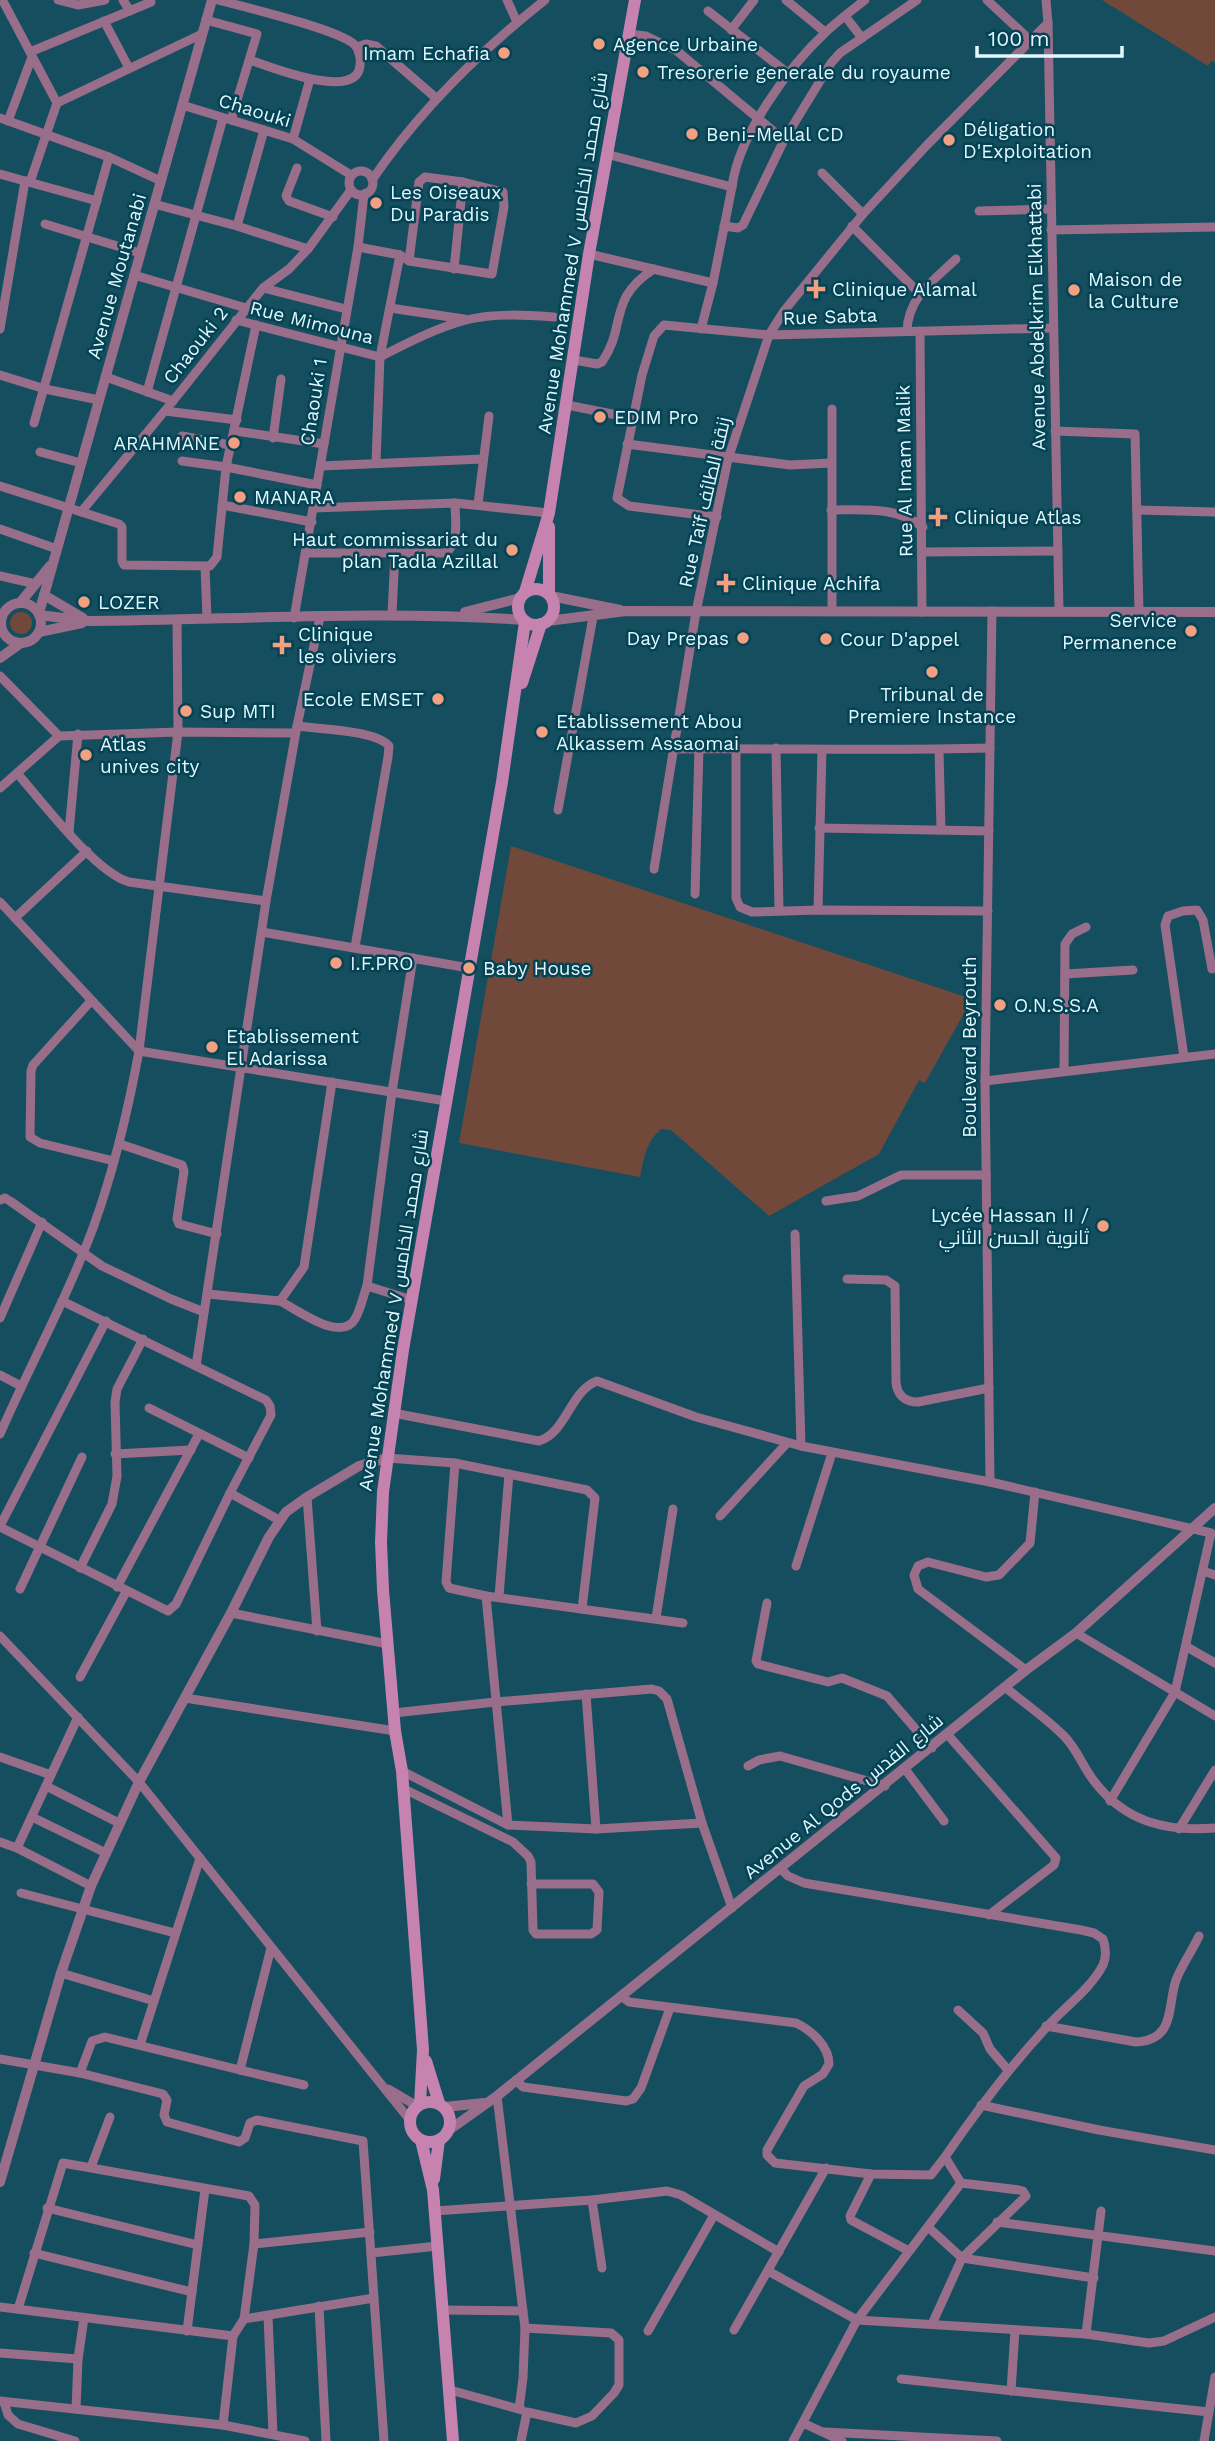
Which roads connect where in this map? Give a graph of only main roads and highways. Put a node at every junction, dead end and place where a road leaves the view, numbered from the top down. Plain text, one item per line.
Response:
1 (635, 0) edge
2 (549, 513) junction
3 (522, 595) junction
4 (550, 595) junction
5 (524, 621) junction
6 (545, 623) junction
7 (514, 706) junction
8 (423, 2050) junction
9 (418, 2105) junction
10 (442, 2105) junction
11 (421, 2140) junction
12 (439, 2140) junction
13 (433, 2190) junction
14 (453, 2441) edge

1 - 2 main road, Avenue Mohammed V شارع محمد الخامس
2 - 3 main road
2 - 4 main road
3 - 4 main road
3 - 5 main road
4 - 6 main road
5 - 6 main road
5 - 7 main road
6 - 7 main road
7 - 8 main road, Avenue Mohammed V شارع محمد الخامس
8 - 9 main road, Avenue Mohammed V شارع محمد الخامس
8 - 10 main road, Avenue Mohammed V شارع محمد الخامس
9 - 10 main road
9 - 11 main road
10 - 12 main road
11 - 12 main road
11 - 13 main road
12 - 13 main road
13 - 14 main road

